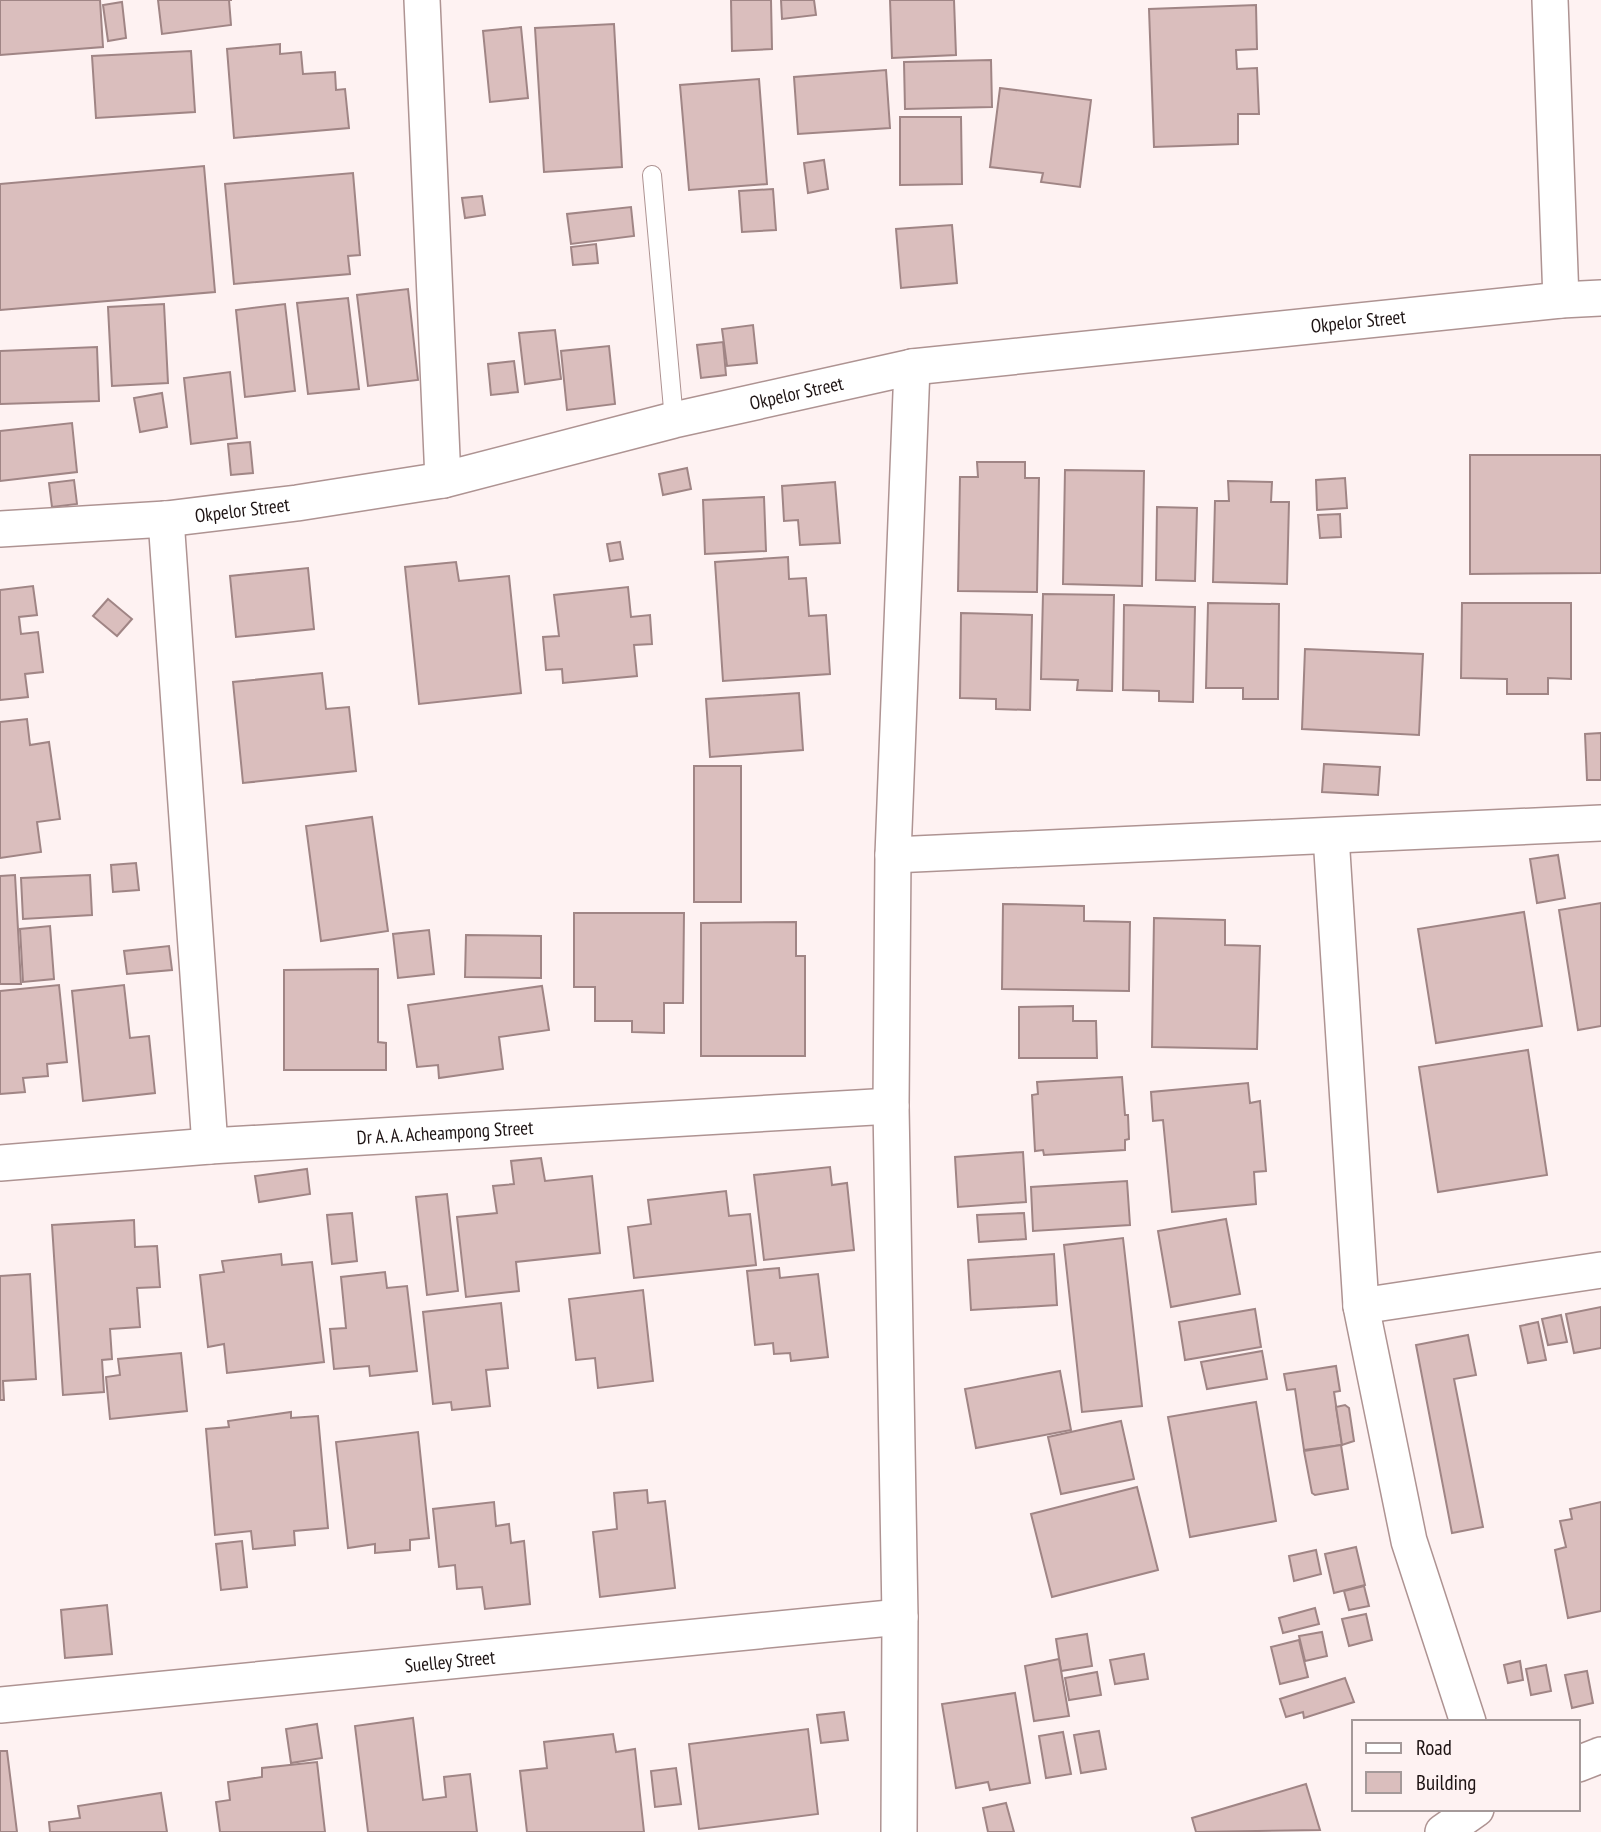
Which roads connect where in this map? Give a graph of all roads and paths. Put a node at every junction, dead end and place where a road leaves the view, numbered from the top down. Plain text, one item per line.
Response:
1 (422, 0) edge
2 (1550, 0) edge
3 (652, 175) dead end
4 (1601, 298) edge
5 (1561, 300) junction
6 (912, 367) junction
7 (674, 420) junction
8 (443, 480) junction
9 (166, 519) junction
10 (0, 529) edge
11 (1601, 823) edge
12 (1331, 836) junction
13 (893, 855) junction
14 (891, 1106) junction
15 (210, 1146) junction
16 (0, 1163) edge
17 (1601, 1270) edge
18 (1361, 1306) junction
19 (901, 1617) junction
20 (0, 1705) edge
21 (1467, 1720) edge
22 (1601, 1755) edge
23 (1580, 1763) edge
24 (1473, 1811) edge
25 (900, 1832) edge
26 (1443, 1832) edge

1 - 8 street
2 - 5 street
3 - 7 lane
4 - 5 street, Okpelor Street
5 - 6 street, Okpelor Street
6 - 7 street, Okpelor Street
6 - 13 street
7 - 8 street, Okpelor Street
8 - 9 street, Okpelor Street
9 - 10 street, Okpelor Street
9 - 15 street
11 - 12 street
12 - 13 street
12 - 18 street
13 - 14 street
14 - 15 street, Dr A. A. Acheampong Street
14 - 19 street
15 - 16 street, Dr A. A. Acheampong Street
17 - 18 street
18 - 21 street
19 - 20 street, Suelley Street
19 - 25 street
22 - 23 street
24 - 26 street

